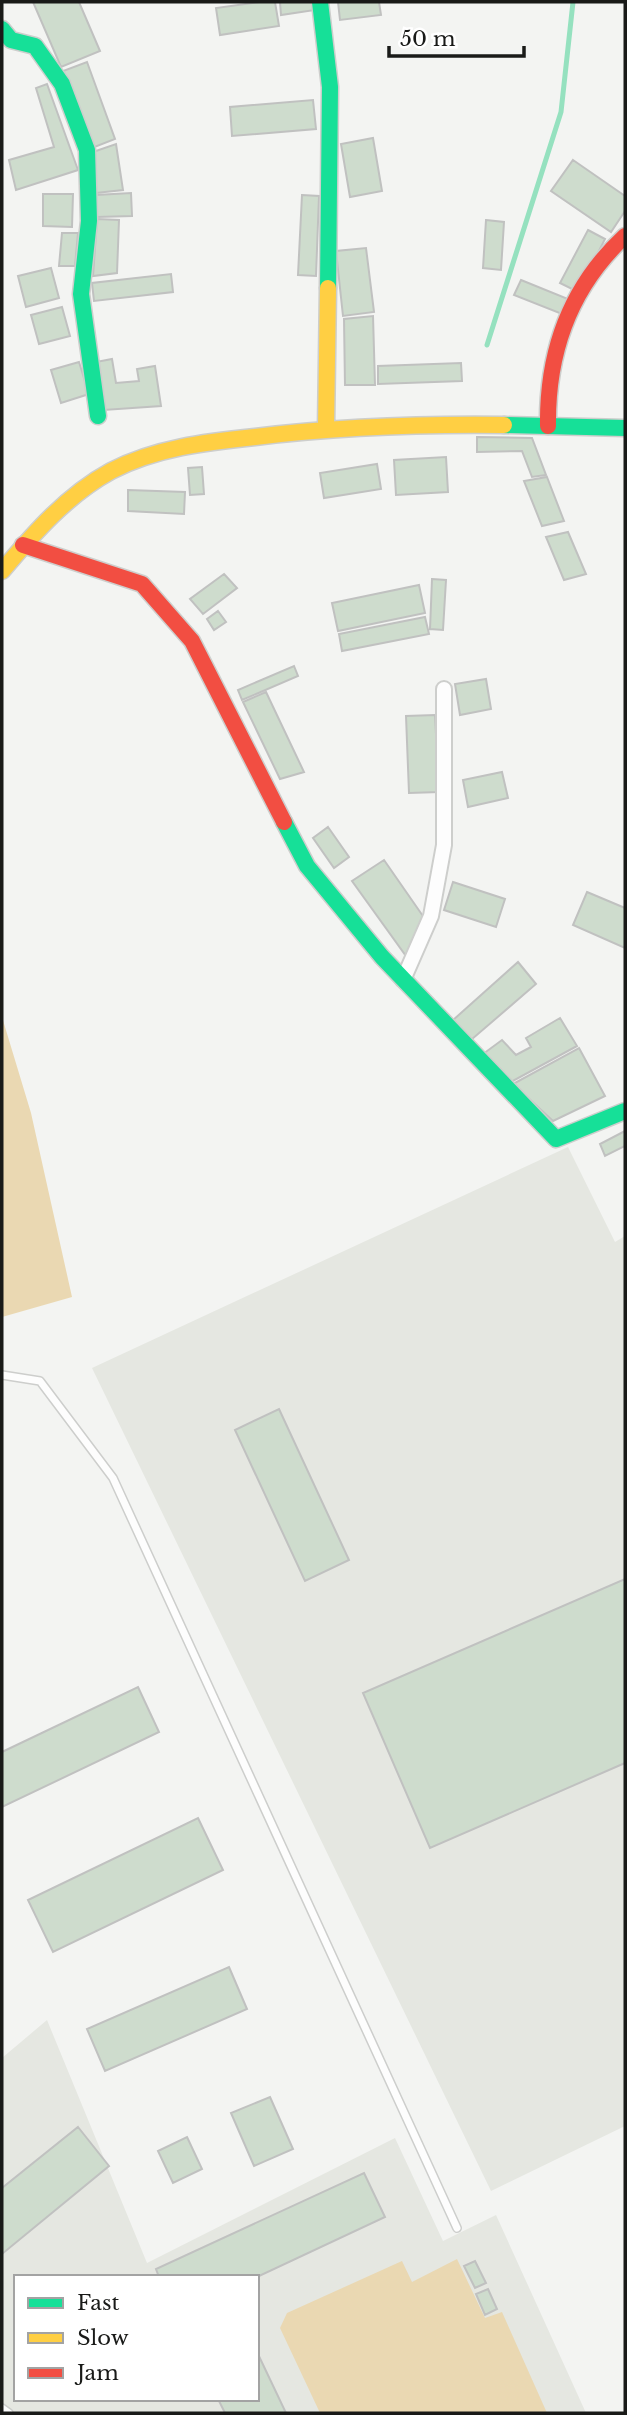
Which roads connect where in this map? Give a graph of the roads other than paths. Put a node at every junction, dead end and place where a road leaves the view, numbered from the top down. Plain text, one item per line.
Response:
1 (320, 2) edge
2 (2, 29) edge
3 (625, 236) edge
4 (98, 416) dead end
5 (548, 426) junction
6 (326, 428) junction
7 (625, 428) edge
8 (23, 545) junction
9 (2, 571) edge
10 (444, 689) dead end
11 (403, 980) junction
12 (625, 1111) edge
13 (2, 1376) edge
14 (457, 2228) dead end
15 (2, 2409) edge
16 (9, 2413) edge

1 - 6 street
2 - 4 street
3 - 5 street
5 - 6 street
5 - 7 street
6 - 8 street
8 - 9 street
8 - 11 street
10 - 11 street
11 - 12 street
13 - 14 lane
15 - 16 lane

